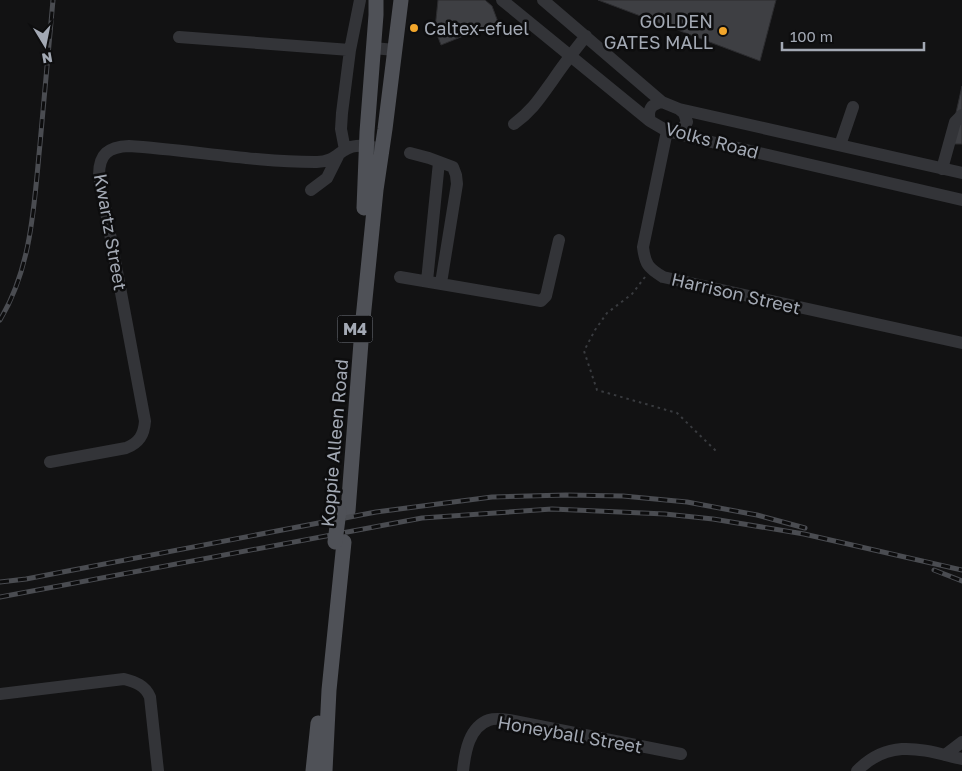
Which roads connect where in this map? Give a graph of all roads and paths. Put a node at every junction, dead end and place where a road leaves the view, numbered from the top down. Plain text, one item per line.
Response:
1 (360, 0) edge
2 (376, 0) edge
3 (401, 0) edge
4 (504, 0) edge
5 (543, 0) edge
6 (586, 36) junction
7 (179, 37) dead end
8 (373, 48) junction
9 (350, 50) junction
10 (395, 50) junction
11 (570, 56) junction
12 (662, 102) junction
13 (852, 107) dead end
14 (679, 109) junction
15 (962, 115) edge
16 (650, 121) junction
17 (514, 124) dead end
18 (670, 132) junction
19 (840, 145) junction
20 (366, 146) junction
21 (382, 149) junction
22 (342, 153) junction
23 (410, 153) dead end
24 (439, 162) junction
25 (942, 169) junction
26 (962, 173) edge
27 (311, 190) dead end
28 (962, 200) edge
29 (559, 240) dead end
30 (651, 270) junction
31 (400, 277) dead end
32 (427, 281) junction
33 (441, 283) junction
34 (962, 343) edge
35 (717, 452) dead end
36 (50, 462) dead end
37 (343, 511) junction
38 (340, 542) junction
39 (0, 694) edge
40 (962, 742) edge
41 (681, 754) dead end
42 (945, 755) junction
43 (962, 758) edge
44 (158, 771) edge
45 (313, 771) edge
46 (325, 771) edge
47 (462, 771) edge
48 (857, 771) edge

1 - 9 street
2 - 8 main road, Koppie Alleen Road / M4
3 - 10 main road, Koppie Alleen Road / M4
4 - 11 street, Volks Road
5 - 6 street, Volks Road
6 - 11 street
6 - 12 street, Volks Road
7 - 9 street
8 - 10 street
8 - 20 main road, Koppie Alleen Road / M4
9 - 22 street
10 - 21 main road, Koppie Alleen Road / M4
11 - 16 street, Volks Road
11 - 17 street
12 - 14 street, Volks Road
12 - 16 street
13 - 19 street
14 - 18 street
14 - 19 street, Volks Road
15 - 25 street
16 - 18 street, Volks Road
18 - 28 street, Volks Road
18 - 30 street, Harrison Street
19 - 25 street, Volks Road
20 - 21 street, Kwartz Street
20 - 22 street, Kwartz Street
20 - 37 main road, Koppie Alleen Road / M4
21 - 37 main road, Koppie Alleen Road / M4
22 - 27 street
22 - 36 street, Kwartz Street
23 - 24 street
24 - 32 street
24 - 33 street
25 - 26 street, Volks Road
29 - 33 street
30 - 34 street, Harrison Street
30 - 35 path
31 - 32 street
32 - 33 street
37 - 38 main road, Koppie Alleen Road / M4
38 - 45 main road, Koppie Alleen Road / M4
38 - 46 main road, Koppie Alleen Road / M4
39 - 44 street
40 - 42 street
41 - 47 street, Honeyball Street
42 - 43 street
42 - 48 street

